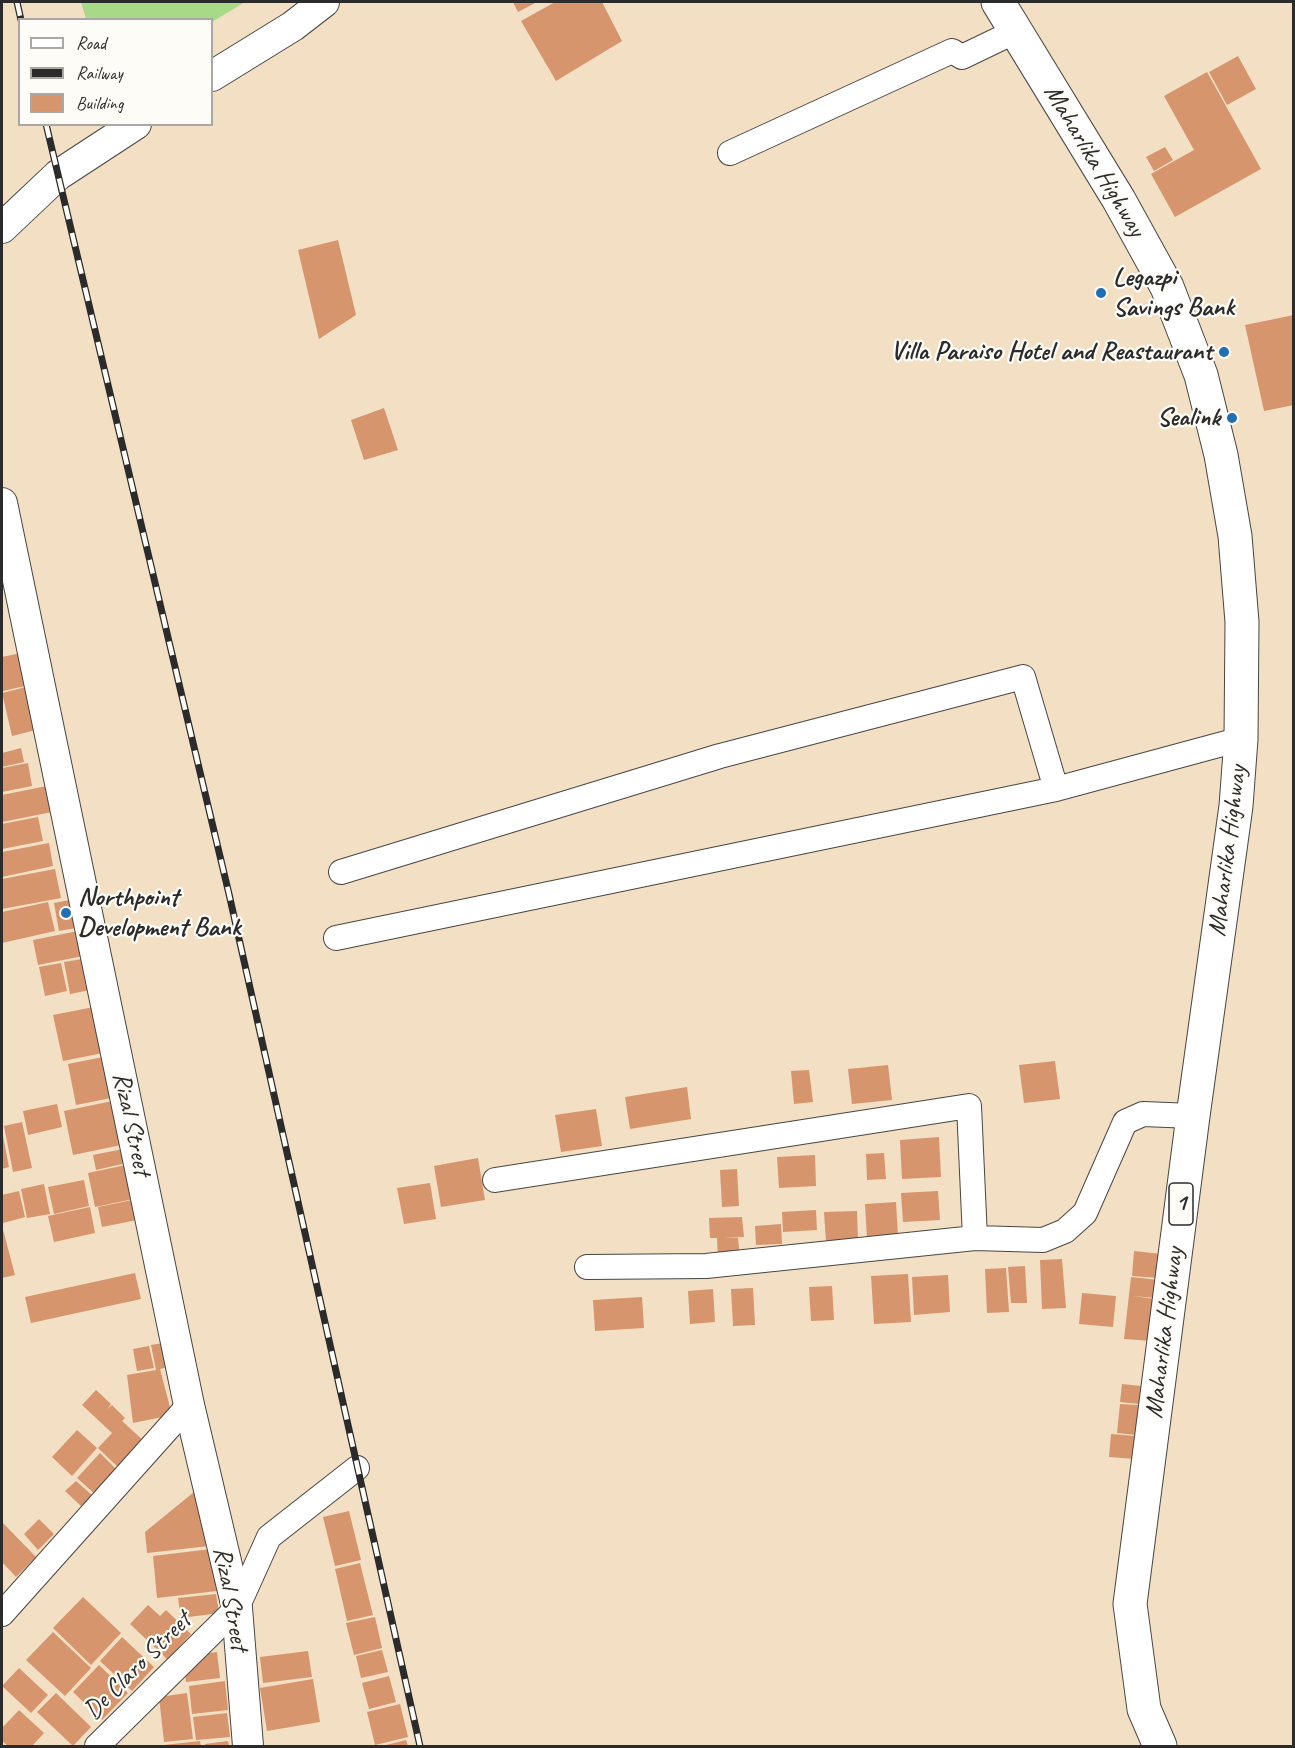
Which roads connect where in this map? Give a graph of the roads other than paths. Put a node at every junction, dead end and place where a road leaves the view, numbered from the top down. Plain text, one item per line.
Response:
1 (324, 2) edge
2 (998, 2) edge
3 (1016, 31) junction
4 (213, 75) edge
5 (133, 126) edge
6 (730, 153) dead end
7 (2, 228) edge
8 (2, 503) edge
9 (1241, 739) junction
10 (1056, 789) junction
11 (341, 872) dead end
12 (336, 938) dead end
13 (1193, 1116) junction
14 (495, 1180) dead end
15 (975, 1238) junction
16 (587, 1267) dead end
17 (189, 1405) junction
18 (357, 1468) dead end
19 (237, 1608) junction
20 (2, 1614) edge
21 (97, 1746) edge
22 (248, 1746) edge
23 (1161, 1746) edge

1 - 4 street
2 - 3 highway, Maharlika Highway / 1
3 - 6 street
3 - 9 highway, Maharlika Highway / 1
5 - 7 street
8 - 17 street, Rizal Street
9 - 10 street
9 - 13 highway, Maharlika Highway / 1
10 - 11 street
10 - 12 street
13 - 15 street
13 - 23 highway, Maharlika Highway / 1
14 - 15 street
15 - 16 street
17 - 19 street, Rizal Street
17 - 20 street
18 - 19 street, De Claro Street
19 - 21 street, De Claro Street
19 - 22 street, Rizal Street

